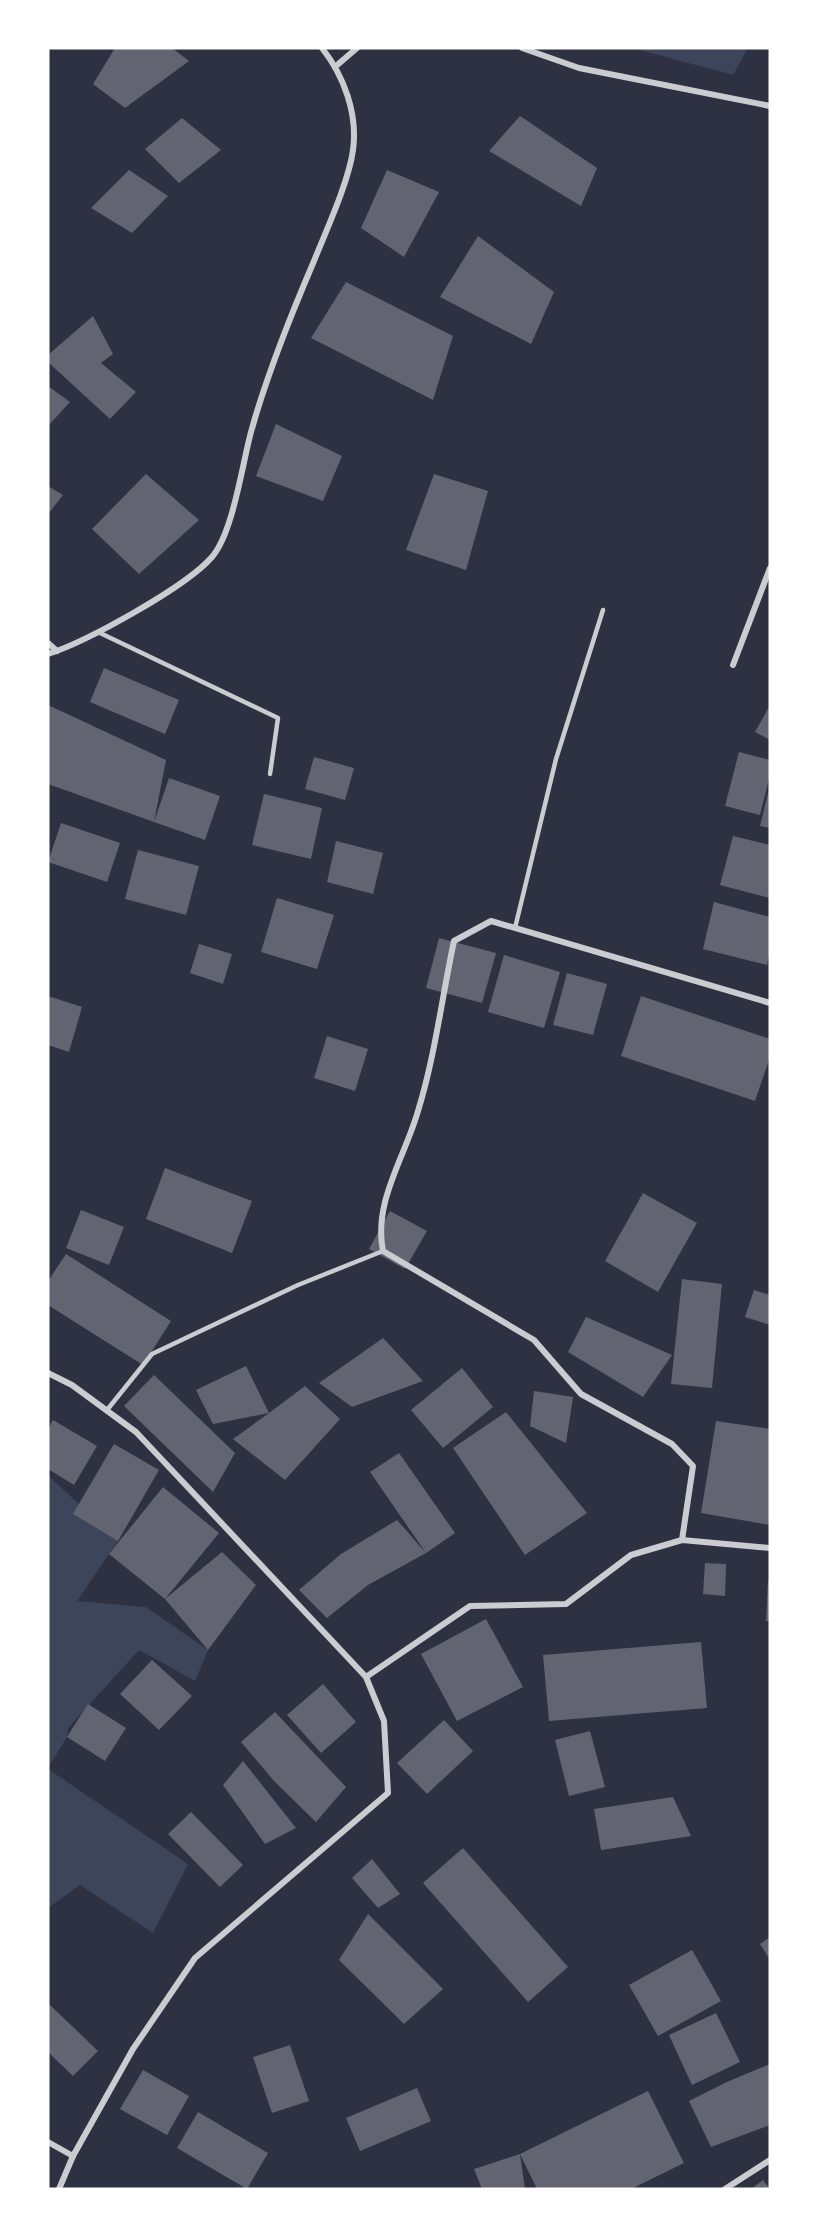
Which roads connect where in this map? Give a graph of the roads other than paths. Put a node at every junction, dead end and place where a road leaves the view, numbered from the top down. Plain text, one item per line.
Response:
1 (322, 48) edge
2 (357, 48) edge
3 (522, 48) edge
4 (336, 66) junction
5 (770, 106) edge
6 (770, 568) edge
7 (603, 610) dead end
8 (98, 631) junction
9 (48, 644) edge
10 (57, 651) junction
11 (48, 654) edge
12 (733, 665) dead end
13 (270, 774) dead end
14 (515, 928) junction
15 (770, 1002) edge
16 (383, 1251) junction
17 (48, 1373) edge
18 (107, 1410) junction
19 (682, 1540) junction
20 (770, 1548) edge
21 (366, 1677) junction
22 (48, 2142) edge
23 (73, 2156) junction
24 (770, 2160) edge
25 (59, 2189) edge
26 (725, 2189) edge

1 - 4 street
2 - 4 street
3 - 5 street
4 - 8 street
6 - 12 street
7 - 14 lane
8 - 10 street
8 - 13 lane
9 - 10 street
10 - 11 street
14 - 15 street
14 - 16 street
16 - 18 lane
16 - 19 street
17 - 18 street
18 - 21 street
19 - 20 street
19 - 21 street
21 - 23 street
22 - 23 street
23 - 25 street
24 - 26 street

